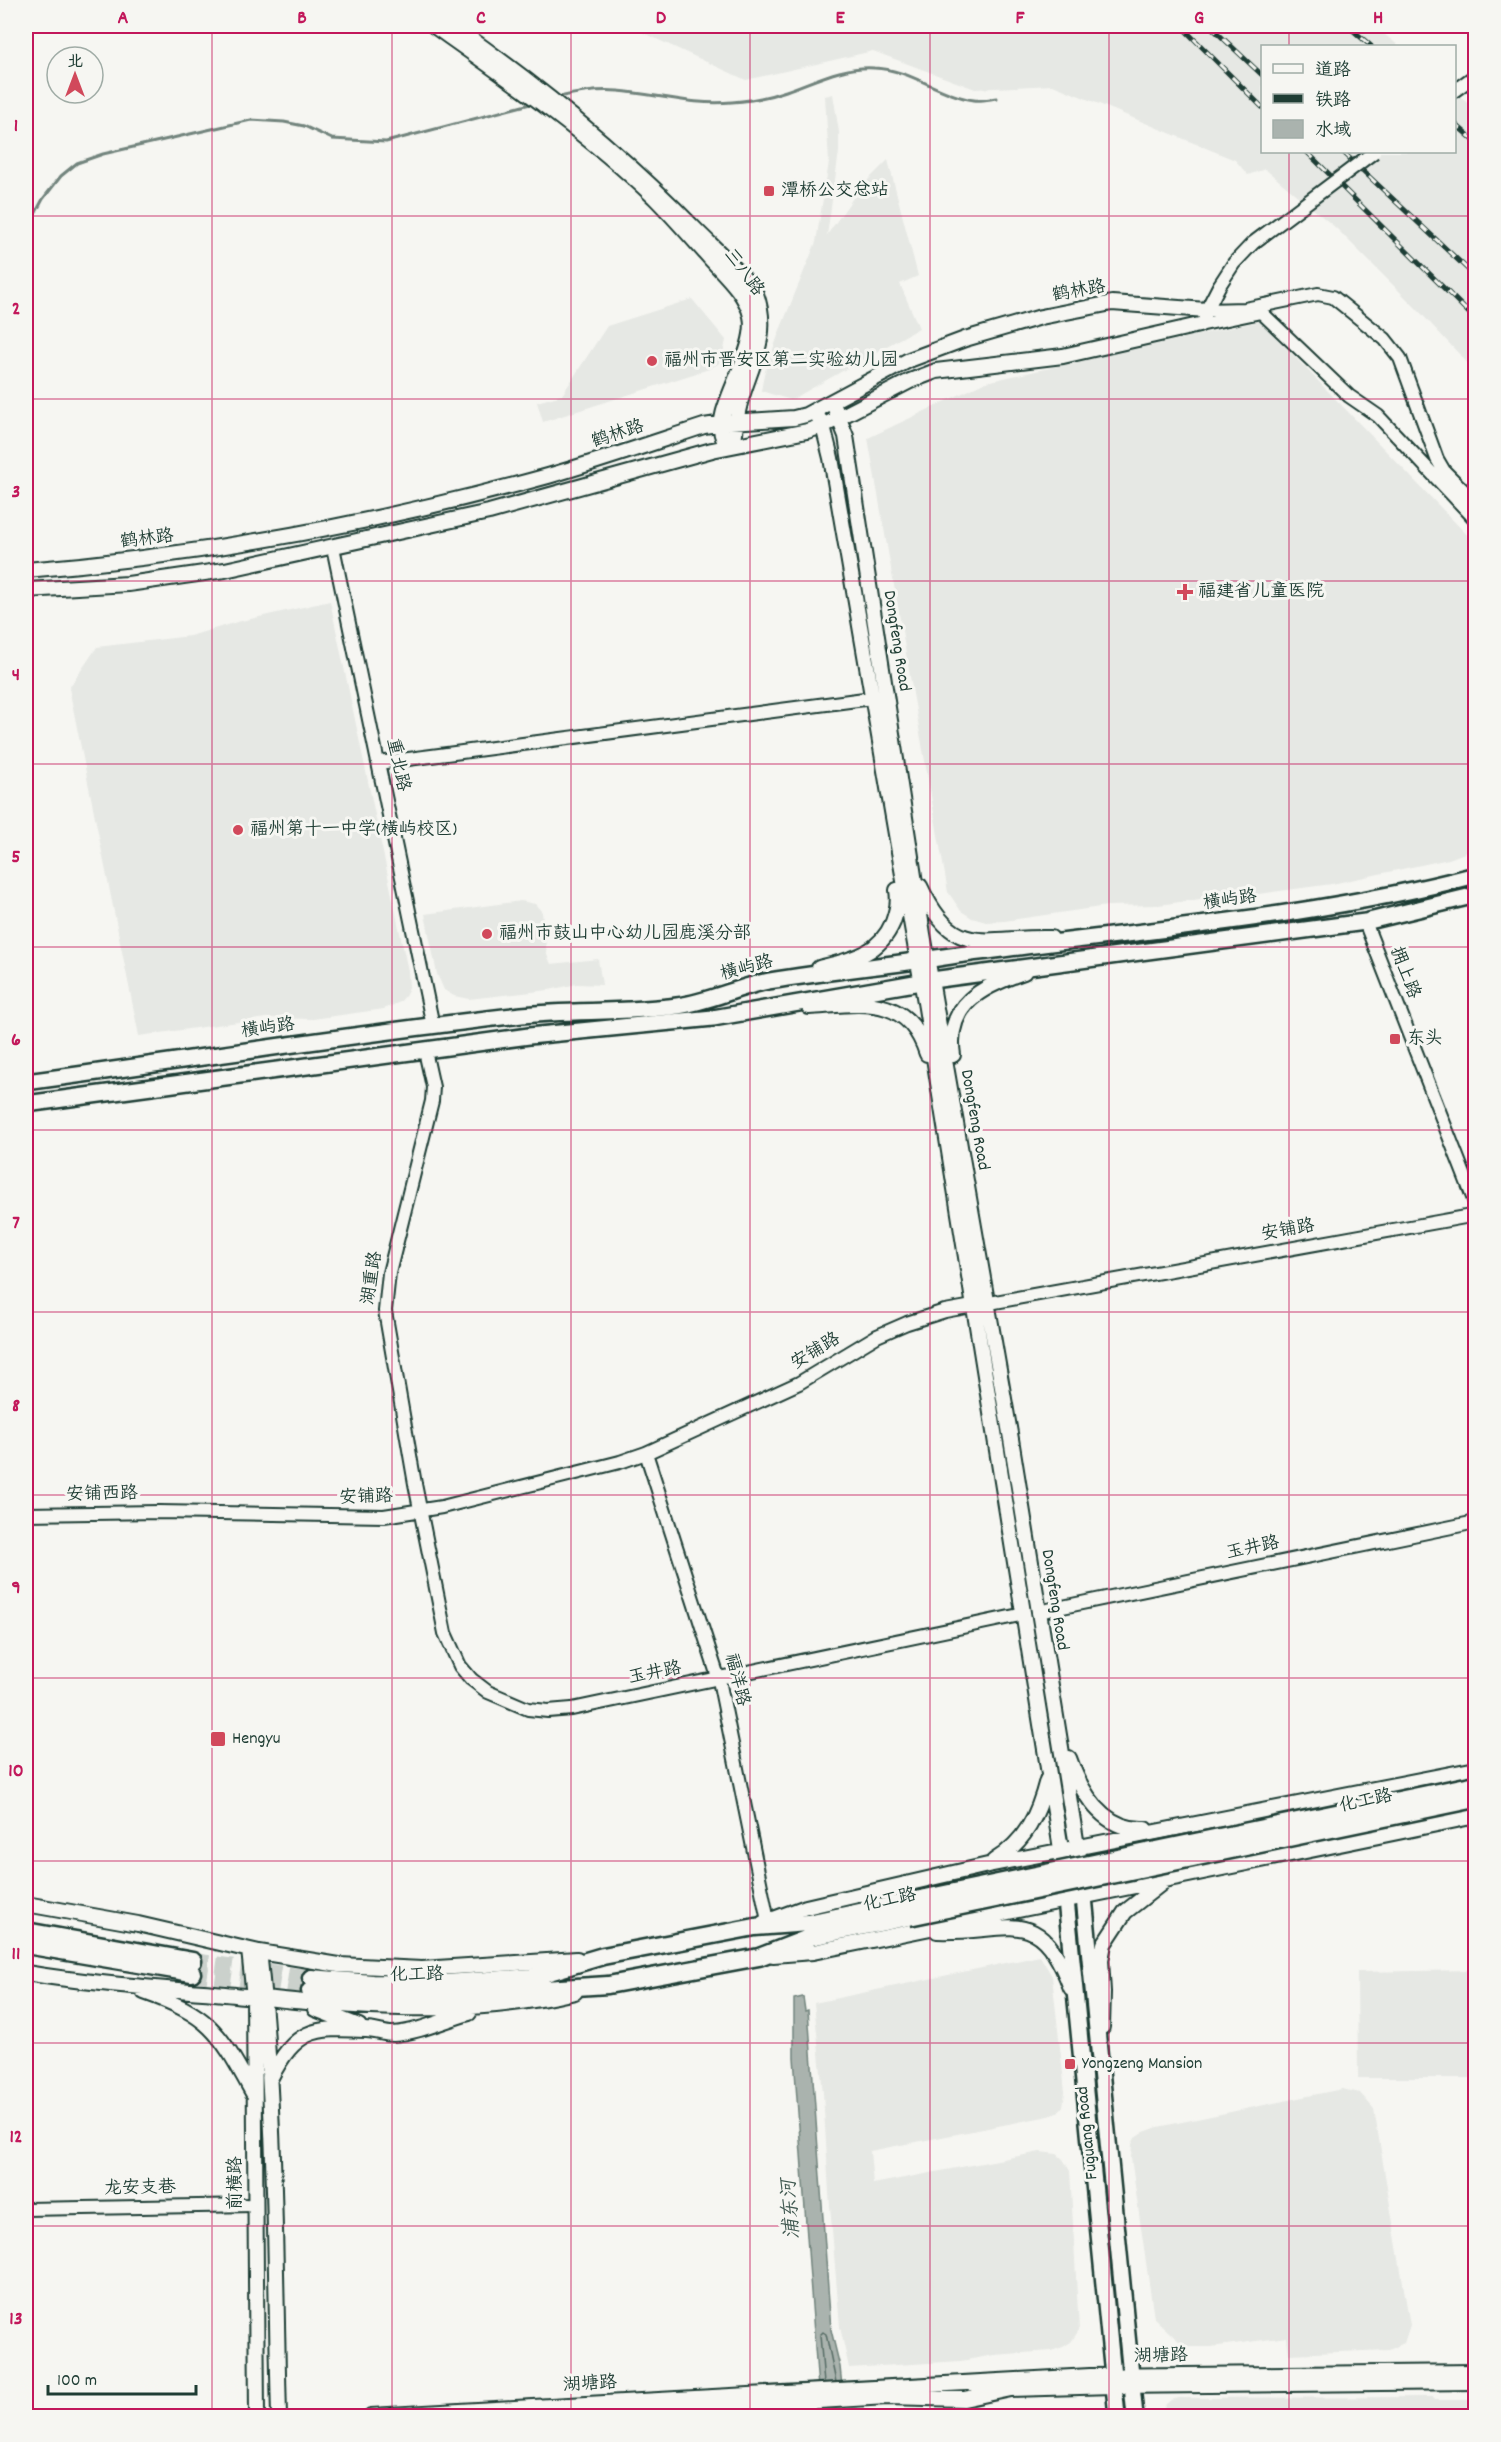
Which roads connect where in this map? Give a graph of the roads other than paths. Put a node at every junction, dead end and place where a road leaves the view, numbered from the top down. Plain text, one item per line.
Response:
1 (434, 26) edge
2 (453, 26) edge
3 (1476, 75) edge
4 (517, 80) junction
5 (1456, 90) edge
6 (569, 120) junction
7 (1373, 153) edge
8 (1206, 310) junction
9 (1199, 324) junction
10 (832, 401) junction
11 (815, 411) junction
12 (840, 418) junction
13 (736, 422) junction
14 (720, 423) junction
15 (823, 426) junction
16 (734, 445) junction
17 (1476, 503) edge
18 (1476, 520) edge
19 (333, 547) junction
20 (26, 570) edge
21 (26, 590) edge
22 (872, 698) junction
23 (378, 763) junction
24 (889, 798) junction
25 (914, 872) junction
26 (1476, 875) edge
27 (1476, 894) edge
28 (1365, 922) junction
29 (1086, 939) junction
30 (923, 961) junction
31 (1042, 965) junction
32 (926, 981) junction
33 (768, 982) junction
34 (774, 1008) junction
35 (433, 1026) junction
36 (425, 1051) junction
37 (26, 1082) edge
38 (940, 1094) junction
39 (26, 1104) edge
40 (957, 1127) junction
41 (1476, 1205) edge
42 (1476, 1215) edge
43 (980, 1304) junction
44 (646, 1453) junction
45 (180, 1512) joint
46 (420, 1512) junction
47 (26, 1514) edge
48 (1476, 1522) edge
49 (1031, 1613) junction
50 (719, 1680) junction
51 (1057, 1726) junction
52 (1476, 1768) edge
53 (1049, 1772) junction
54 (1476, 1784) edge
55 (1476, 1799) edge
56 (1476, 1816) edge
57 (1183, 1827) junction
58 (1077, 1846) junction
59 (1061, 1849) junction
60 (988, 1864) junction
61 (1167, 1880) junction
62 (1084, 1898) junction
63 (1066, 1901) junction
64 (26, 1904) edge
65 (911, 1916) junction
66 (762, 1924) junction
67 (26, 1931) edge
68 (26, 1945) edge
69 (254, 1951) junction
70 (603, 1956) junction
71 (26, 1973) edge
72 (608, 1985) junction
73 (128, 1987) junction
74 (307, 1990) junction
75 (259, 1998) junction
76 (1077, 2002) junction
77 (500, 2006) junction
78 (369, 2030) junction
79 (1101, 2065) junction
80 (270, 2079) junction
81 (254, 2096) junction
82 (255, 2205) junction
83 (26, 2210) edge
84 (1476, 2372) edge
85 (1114, 2380) junction
86 (1132, 2380) junction
87 (1476, 2382) edge
88 (811, 2396) junction
89 (257, 2416) edge
90 (279, 2416) edge
91 (371, 2416) edge
92 (558, 2416) edge
93 (1117, 2416) edge
94 (1135, 2416) edge

1 - 4 main road
2 - 4 main road
3 - 5 street
4 - 6 main road
6 - 13 main road, 三八路
6 - 14 main road, 三八路
7 - 8 street, bridge
8 - 9 street
8 - 10 main road, 鹤林路
8 - 17 street
9 - 12 main road
9 - 18 street
10 - 11 main road, 鹤林路
10 - 12 main road, Dongfeng Road
11 - 13 main road, 鹤林路
11 - 15 main road, Dongfeng Road
12 - 15 main road
12 - 25 main road, Dongfeng Road
13 - 14 main road, 鹤林路
13 - 16 main road, 三八路
14 - 16 main road
14 - 20 main road, 鹤林路
15 - 16 main road
15 - 22 main road, Dongfeng Road
16 - 19 main road
19 - 21 main road
19 - 23 street, 重北路
22 - 23 street
22 - 24 main road, Dongfeng Road
23 - 35 street, 重北路
24 - 30 main road, Dongfeng Road
24 - 33 main road
25 - 29 main road
25 - 30 main road, Dongfeng Road
26 - 29 main road, 横屿路
27 - 28 main road
28 - 31 main road
28 - 41 street, 拥上路
29 - 30 main road, 横屿路
30 - 32 main road, Dongfeng Road
30 - 33 main road, 横屿路
31 - 32 main road
31 - 40 main road
32 - 34 main road
32 - 38 main road, Dongfeng Road
32 - 40 main road, Dongfeng Road
33 - 35 main road, 横屿路
34 - 36 main road
34 - 38 main road
35 - 37 main road, 横屿路
36 - 39 main road
36 - 46 street, 湖重路
38 - 43 main road, Dongfeng Road
40 - 43 main road, Dongfeng Road
42 - 43 street, 安铺路
43 - 44 street, 安铺路
43 - 49 main road, Dongfeng Road
44 - 46 street, 安铺路
44 - 50 street, 福洋路
45 - 46 street, 安铺路
45 - 47 street, 安铺西路
46 - 50 street, 玉井路
48 - 49 street, 玉井路
49 - 50 street, 玉井路
49 - 51 main road, Dongfeng Road
49 - 53 main road, Dongfeng Road
50 - 66 street, 福洋路
51 - 57 main road
51 - 58 main road, Dongfeng Road
52 - 57 main road
53 - 59 main road, Dongfeng Road
53 - 60 main road
54 - 65 highway, 化工路, bridge
55 - 65 highway, 化工路, bridge
56 - 61 main road
57 - 58 main road
58 - 59 main road
58 - 62 main road, Fuguang Road
59 - 60 main road
59 - 63 main road, Fuguang Road
60 - 66 main road
61 - 62 main road
61 - 79 main road
62 - 63 main road
62 - 79 main road, Fuguang Road
63 - 65 main road
63 - 76 main road, Fuguang Road
64 - 69 main road, 化工路
65 - 66 highway, 化工路
65 - 72 highway, 化工路
65 - 76 main road
66 - 70 highway, 化工路
67 - 68 highway
69 - 70 main road, 化工路
69 - 75 main road, 前横路
70 - 74 highway, 化工路
71 - 73 main road
72 - 74 highway, 化工路
72 - 77 main road
73 - 75 main road
73 - 81 main road
74 - 75 main road
74 - 77 main road
74 - 78 main road
75 - 80 main road, 前横路
75 - 81 main road, 前横路
76 - 85 main road, Fuguang Road
77 - 78 main road
78 - 80 main road
79 - 86 main road, Fuguang Road
80 - 90 main road, 前横路
81 - 82 main road, 前横路
82 - 83 street, 龙安支巷
82 - 89 main road, 前横路
84 - 86 main road, 湖塘路
85 - 86 main road, 湖塘路
85 - 88 main road, 湖塘路
85 - 93 main road, Fuguang Road
86 - 87 main road, 湖塘路
86 - 94 main road, Fuguang Road
88 - 91 main road, 湖塘路
88 - 92 main road, 湖塘路

